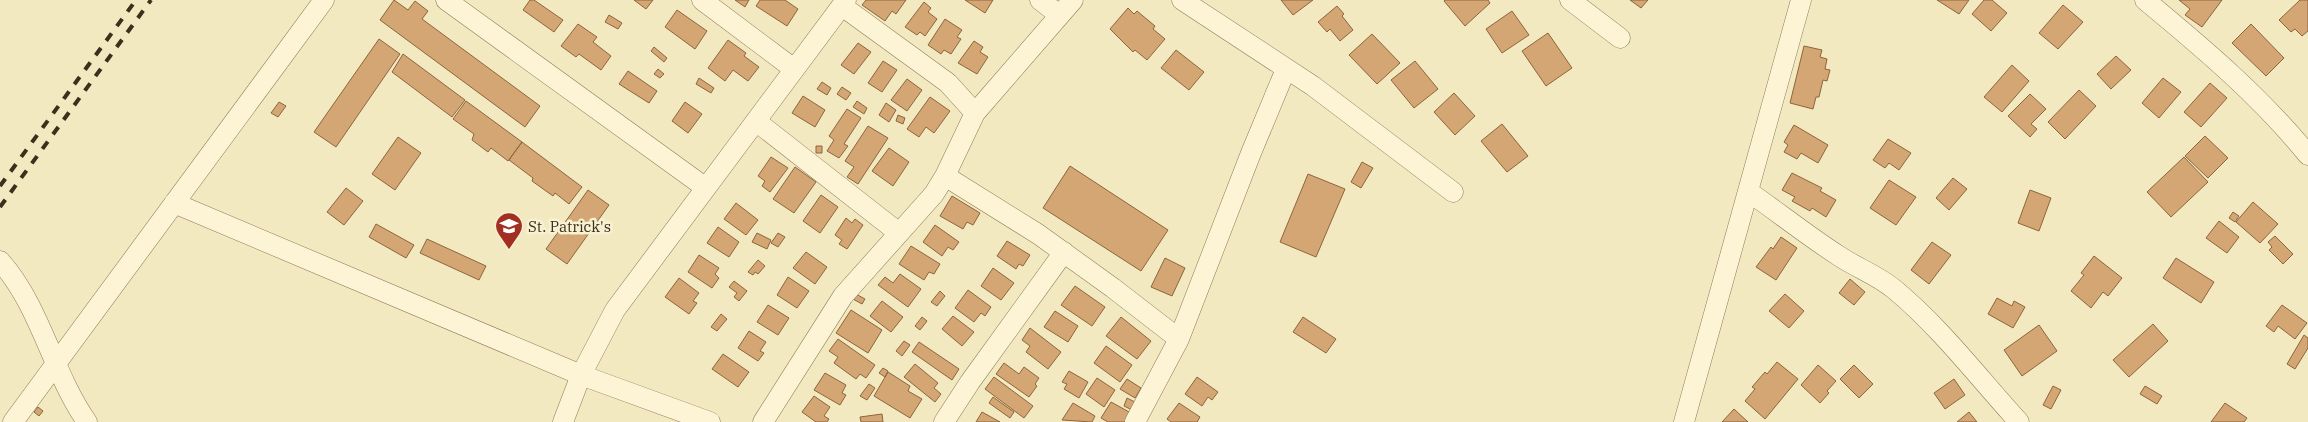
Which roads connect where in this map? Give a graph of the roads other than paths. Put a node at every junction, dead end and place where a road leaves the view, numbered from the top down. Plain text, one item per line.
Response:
1 (324, 0) edge
2 (446, 0) edge
3 (702, 0) edge
4 (1040, 0) edge
5 (1073, 0) edge
6 (1182, 0) edge
7 (1570, 0) edge
8 (1801, 0) edge
9 (2144, 0) edge
10 (844, 3) edge
11 (1058, 14) junction
12 (1620, 38) dead end
13 (794, 69) junction
14 (1286, 69) junction
15 (974, 113) junction
16 (757, 122) junction
17 (2308, 155) edge
18 (945, 176) junction
19 (706, 188) junction
20 (1453, 192) dead end
21 (1749, 192) junction
22 (174, 203) junction
23 (900, 233) junction
24 (1064, 252) junction
25 (0, 261) edge
26 (1179, 339) junction
27 (56, 363) junction
28 (581, 375) junction
29 (13, 422) edge
30 (87, 422) edge
31 (563, 422) edge
32 (710, 422) edge
33 (763, 422) edge
34 (944, 422) edge
35 (1135, 422) edge
36 (1684, 422) edge
37 (2019, 422) edge

1 - 22 street
2 - 19 street
3 - 13 street
4 - 11 street
5 - 11 street
6 - 14 street
7 - 12 street
8 - 21 street
9 - 17 street
10 - 13 street
10 - 15 street
11 - 15 street
13 - 16 street
14 - 20 street
14 - 26 street
15 - 18 street
16 - 19 street
16 - 23 street
18 - 23 street
18 - 24 street
19 - 28 street
21 - 36 street
21 - 37 street
22 - 27 street
22 - 28 street
23 - 33 street
24 - 26 street
24 - 34 street
25 - 27 street
26 - 35 street
27 - 29 street
27 - 30 street
28 - 31 street
28 - 32 street

